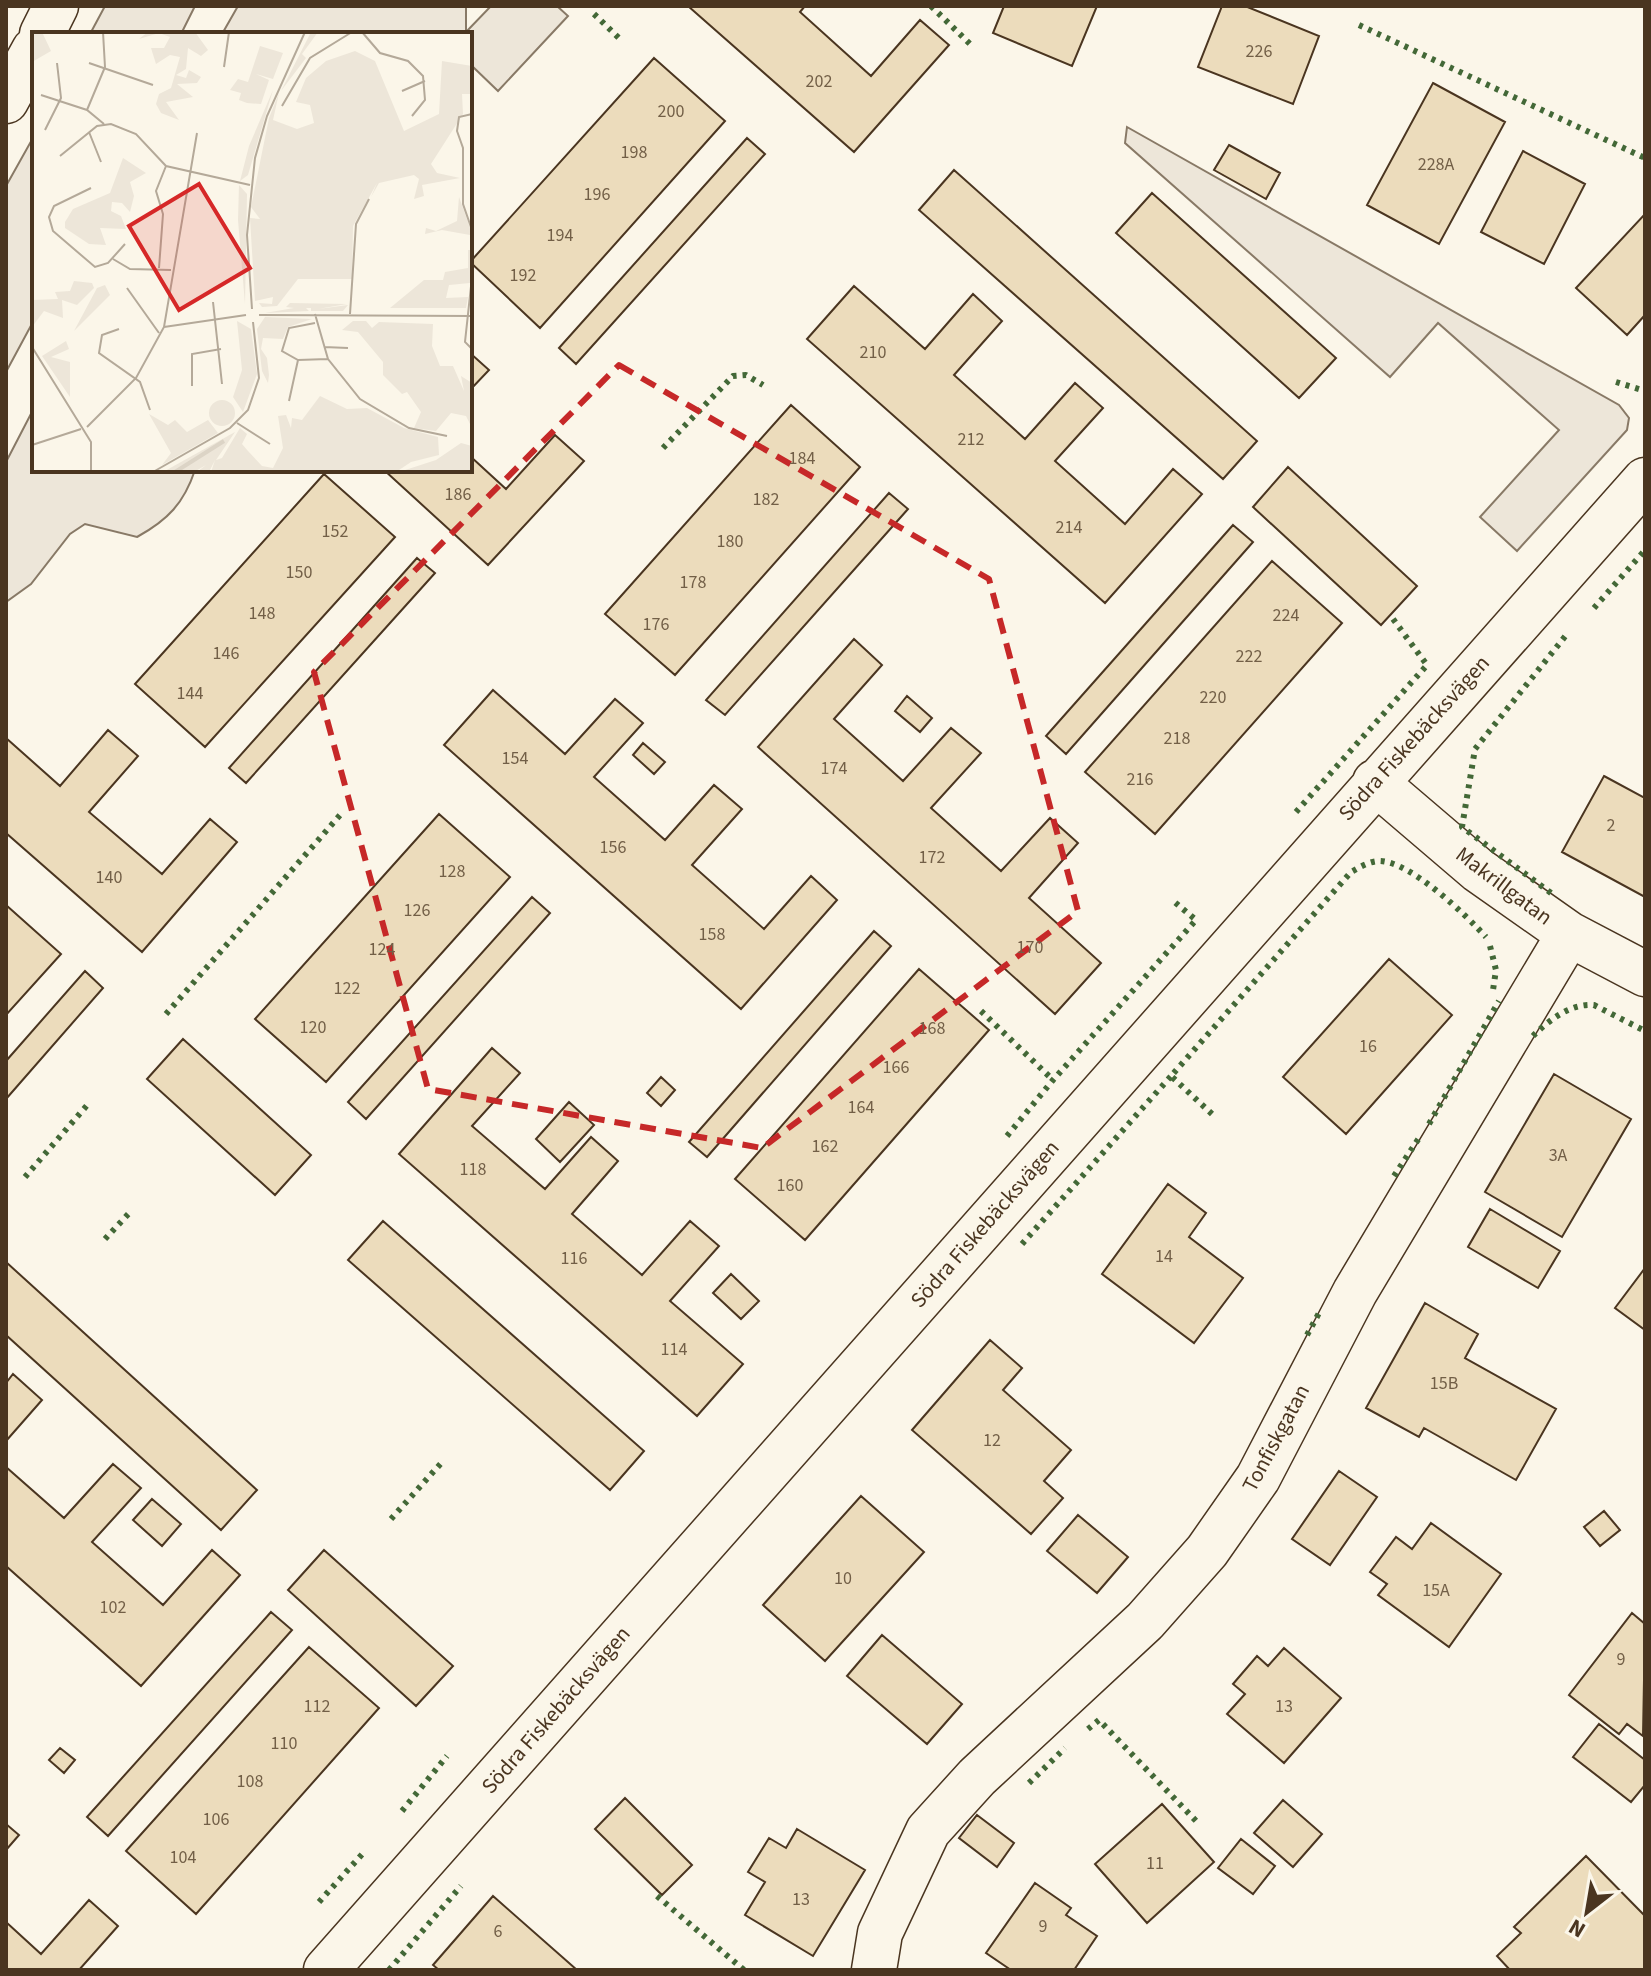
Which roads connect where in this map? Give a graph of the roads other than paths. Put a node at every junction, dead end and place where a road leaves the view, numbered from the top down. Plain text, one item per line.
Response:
1 (56, 6) edge
2 (43, 32) edge
3 (32, 54) edge
4 (6, 101) edge
5 (1645, 480) edge
6 (1375, 782) junction
7 (1569, 934) junction
8 (1645, 974) edge
9 (326, 1970) edge
10 (874, 1970) edge

1 - 2 street
3 - 4 street
5 - 6 street, Södra Fiskebäcksvägen
6 - 7 street, Makrillgatan
6 - 9 street, Södra Fiskebäcksvägen
7 - 8 street, Makrillgatan
7 - 10 street, Tonfiskgatan

